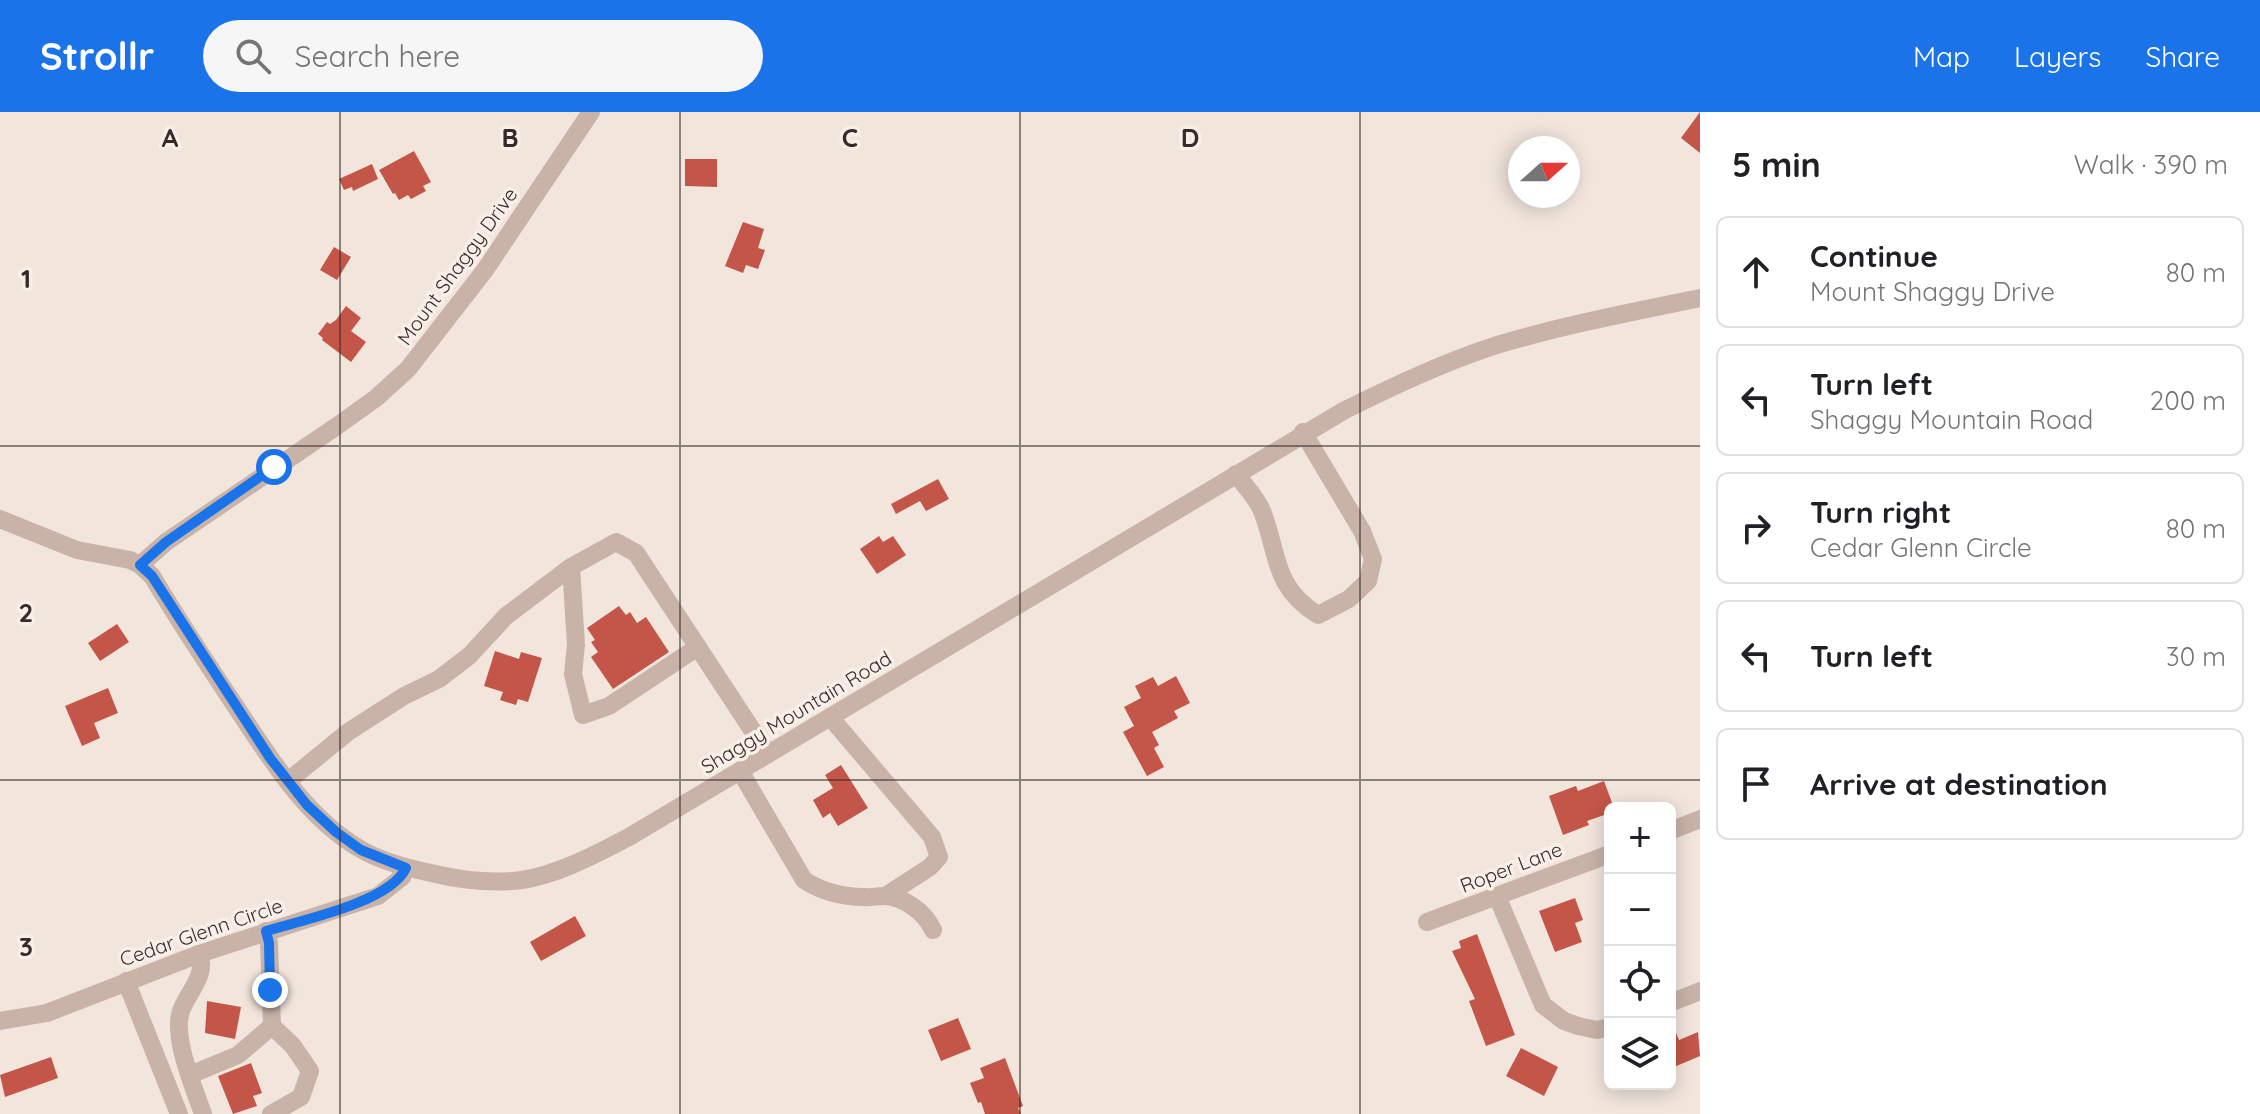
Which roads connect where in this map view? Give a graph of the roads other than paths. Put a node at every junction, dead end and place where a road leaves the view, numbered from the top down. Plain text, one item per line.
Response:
1 (591, 112) edge
2 (1700, 298) edge
3 (1303, 432) junction
4 (1236, 474) junction
5 (0, 519) edge
6 (140, 565) junction
7 (571, 567) junction
8 (698, 647) junction
9 (830, 717) junction
10 (768, 754) junction
11 (740, 771) junction
12 (288, 781) junction
13 (1700, 819) edge
14 (1676, 829) edge
15 (1604, 856) edge
16 (406, 868) junction
17 (887, 895) junction
18 (1497, 896) junction
19 (1427, 922) dead end
20 (933, 930) dead end
21 (266, 931) junction
22 (199, 954) junction
23 (126, 981) junction
24 (1700, 991) edge
25 (1676, 1001) edge
26 (0, 1021) edge
27 (272, 1026) junction
28 (1604, 1028) edge
29 (190, 1075) junction
30 (179, 1114) edge
31 (203, 1114) edge
32 (271, 1114) edge

1 - 6 street, Mount Shaggy Drive
2 - 3 street, Shaggy Mountain Road
3 - 4 street, Shaggy Mountain Road
3 - 4 street
4 - 9 street, Shaggy Mountain Road
5 - 6 street
6 - 12 street, Shaggy Mountain Road
7 - 8 street
7 - 8 street
7 - 12 street
8 - 10 street
9 - 10 street, Shaggy Mountain Road
9 - 17 street
10 - 11 street, Shaggy Mountain Road
11 - 16 street, Shaggy Mountain Road
11 - 17 street
12 - 16 street, Shaggy Mountain Road
13 - 14 street
15 - 18 street, Roper Lane
16 - 21 street, Cedar Glenn Circle
17 - 20 street
18 - 19 street, Roper Lane
18 - 28 street
21 - 22 street, Cedar Glenn Circle
21 - 27 street
22 - 23 street, Cedar Glenn Circle
22 - 29 street
23 - 26 street, Cedar Glenn Circle
23 - 30 street
24 - 25 street
27 - 29 street
27 - 32 street
29 - 31 street

